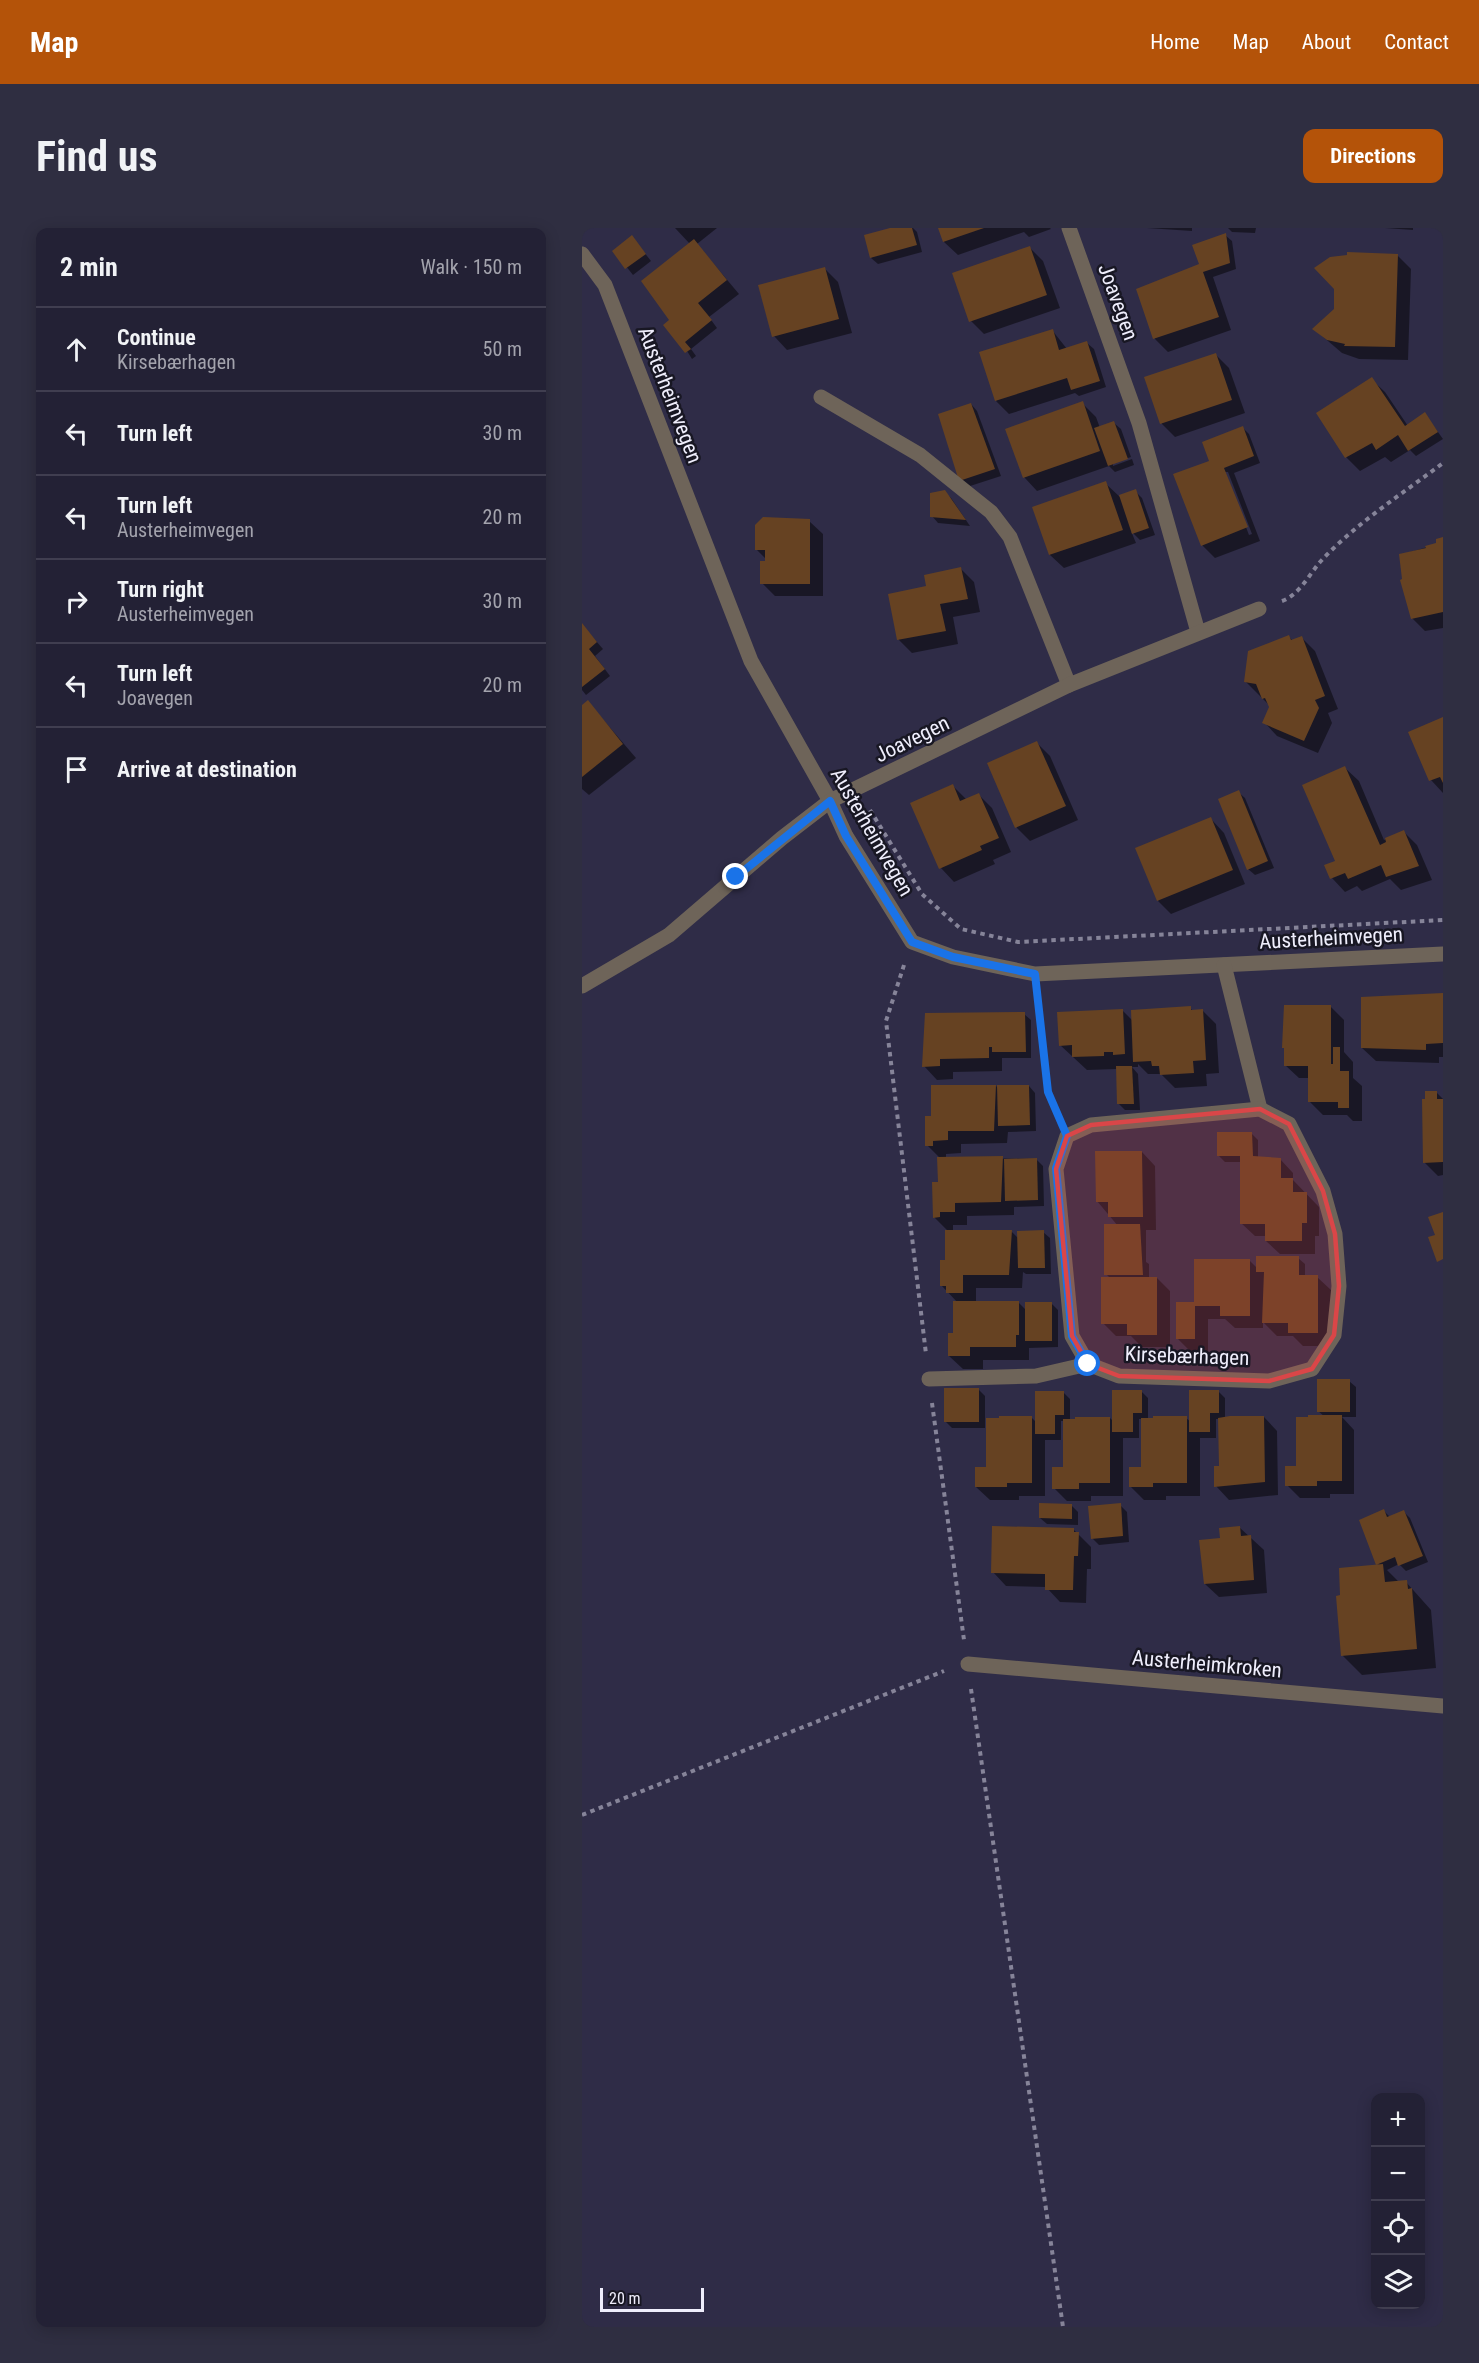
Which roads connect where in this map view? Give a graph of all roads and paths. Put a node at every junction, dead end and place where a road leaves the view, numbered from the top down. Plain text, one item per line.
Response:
1 (1069, 228) edge
2 (582, 254) edge
3 (821, 398) dead end
4 (1443, 463) edge
5 (1259, 609) joint
6 (1198, 632) junction
7 (1069, 685) junction
8 (858, 789) junction
9 (830, 801) junction
10 (1443, 920) edge
11 (912, 942) junction
12 (1443, 954) edge
13 (1224, 964) junction
14 (1035, 974) junction
15 (582, 986) edge
16 (1260, 1109) junction
17 (1067, 1136) junction
18 (1088, 1364) junction
19 (929, 1379) junction
20 (968, 1664) junction
21 (1443, 1706) edge
22 (582, 1815) edge
23 (1062, 2327) edge

1 - 6 street, Joavegen
2 - 9 street, Austerheimvegen
3 - 7 street
4 - 5 path
5 - 6 street, Joavegen
6 - 7 street, Joavegen
7 - 8 street, Joavegen
8 - 9 street, Joavegen
8 - 10 path
9 - 11 street, Austerheimvegen
9 - 15 street, Joavegen
11 - 14 street, Austerheimvegen
11 - 19 path
12 - 13 street, Austerheimvegen
13 - 14 street, Austerheimvegen
13 - 16 street
14 - 17 path
16 - 17 street
16 - 18 street, Kirsebærhagen
17 - 18 street
18 - 19 street
19 - 20 path
20 - 21 street, Austerheimkroken
20 - 22 path
20 - 23 path

